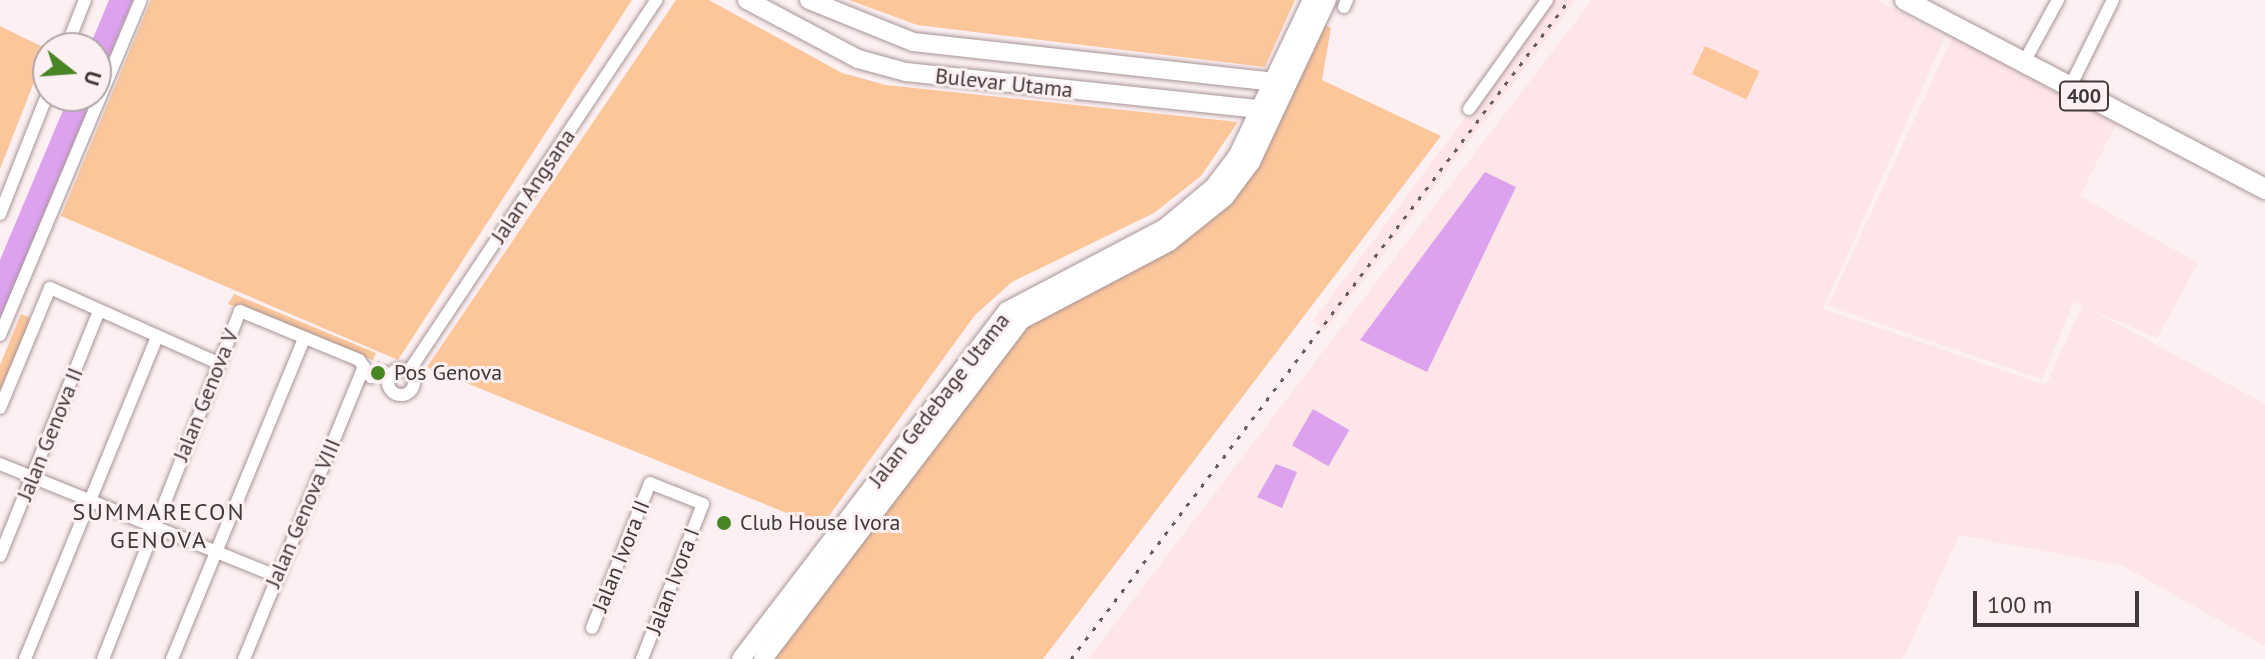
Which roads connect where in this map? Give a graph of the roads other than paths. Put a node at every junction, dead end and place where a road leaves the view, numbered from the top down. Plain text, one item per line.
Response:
1 (85, 0) edge
2 (141, 0) edge
3 (656, 0) edge
4 (747, 0) edge
5 (809, 0) edge
6 (1312, 0) edge
7 (1547, 0) edge
8 (1905, 0) edge
9 (2058, 0) edge
10 (2113, 0) edge
11 (1339, 2) edge
12 (72, 32) edge
13 (963, 49) junction
14 (2023, 64) junction
15 (957, 78) junction
16 (1280, 83) junction
17 (2069, 89) junction
18 (1469, 109) dead end
19 (1267, 110) junction
20 (40, 112) edge
21 (2265, 189) edge
22 (0, 214) edge
23 (99, 311) junction
24 (0, 335) edge
25 (157, 337) junction
26 (304, 339) junction
27 (218, 363) junction
28 (381, 372) junction
29 (0, 408) edge
30 (0, 464) edge
31 (33, 479) junction
32 (650, 483) joint
33 (90, 502) junction
34 (153, 528) junction
35 (214, 553) junction
36 (0, 556) edge
37 (276, 576) junction
38 (592, 628) dead end
39 (772, 633) junction
40 (25, 659) edge
41 (103, 659) edge
42 (172, 659) edge
43 (244, 659) edge
44 (642, 659) edge
45 (741, 659) edge
46 (763, 659) edge

1 - 12 street
2 - 24 street
3 - 28 street, Jalan Angsana
4 - 15 main road, Bulevar Utama
5 - 13 main road, Bulevar Utama
6 - 16 main road, Jalan Gedebage Utama
7 - 18 street
8 - 14 main road, 400
9 - 14 street
10 - 17 street
11 - 16 main road, Jalan Gedebage Utama
13 - 15 main road
13 - 16 main road, Bulevar Utama
14 - 17 main road, 400
15 - 19 main road, Bulevar Utama
16 - 19 main road, Jalan Gedebage Utama
17 - 21 main road, 400
19 - 39 main road, Jalan Gedebage Utama
20 - 22 street
23 - 25 street
23 - 29 street
23 - 31 street, Jalan Genova II
25 - 27 street
25 - 33 street
26 - 27 street, Jalan Genova V
26 - 28 street
26 - 35 street
27 - 34 street, Jalan Genova V
28 - 37 street, Jalan Genova VIII
30 - 31 street
31 - 33 street
31 - 36 street, Jalan Genova II
32 - 38 street, Jalan Ivora II
32 - 44 street, Jalan Ivora I
33 - 34 street
33 - 40 street
34 - 35 street
34 - 41 street, Jalan Genova V
35 - 37 street
35 - 42 street
37 - 43 street, Jalan Genova VIII
39 - 45 main road, Jalan Gedebage Utama
39 - 46 main road, Jalan Gedebage Utama

